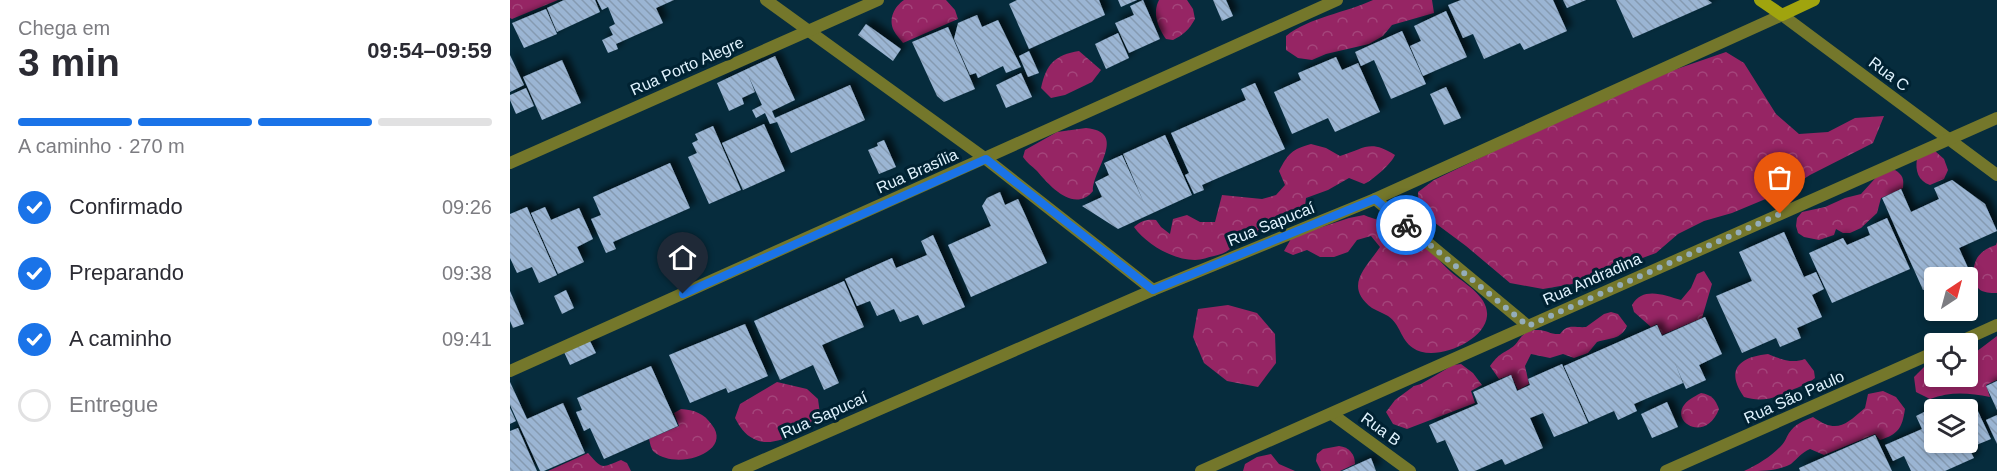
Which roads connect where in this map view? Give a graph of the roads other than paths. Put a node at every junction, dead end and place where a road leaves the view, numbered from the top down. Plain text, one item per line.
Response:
1 (766, 0) edge
2 (878, 0) edge
3 (1337, 0) edge
4 (1760, 0) edge
5 (1814, 0) edge
6 (1782, 15) junction
7 (809, 30) junction
8 (1997, 118) edge
9 (1949, 139) junction
10 (986, 159) junction
11 (510, 163) edge
12 (1997, 175) edge
13 (1375, 199) junction
14 (1153, 290) junction
15 (1997, 325) edge
16 (1528, 326) junction
17 (1978, 334) edge
18 (1924, 357) edge
19 (510, 371) edge
20 (1332, 414) junction
21 (738, 471) edge
22 (1201, 471) edge
23 (1410, 471) edge
24 (1666, 471) edge

1 - 7 street
2 - 7 street, Rua Porto Alegre
3 - 10 street, Rua Brasília
4 - 6 street, Rua C
5 - 6 street, Rua Sapucaí
6 - 9 street, Rua C
6 - 13 street, Rua Sapucaí
7 - 10 street
7 - 11 street, Rua Porto Alegre
8 - 9 street, Rua Andradina
9 - 12 street, Rua C
9 - 16 street, Rua Andradina
10 - 14 street
10 - 19 street, Rua Brasília
13 - 14 street, Rua Sapucaí
13 - 16 street
14 - 21 street, Rua Sapucaí
15 - 17 street
16 - 20 street, Rua Andradina
18 - 24 street, Rua São Paulo
20 - 22 street, Rua Andradina
20 - 23 street, Rua B

